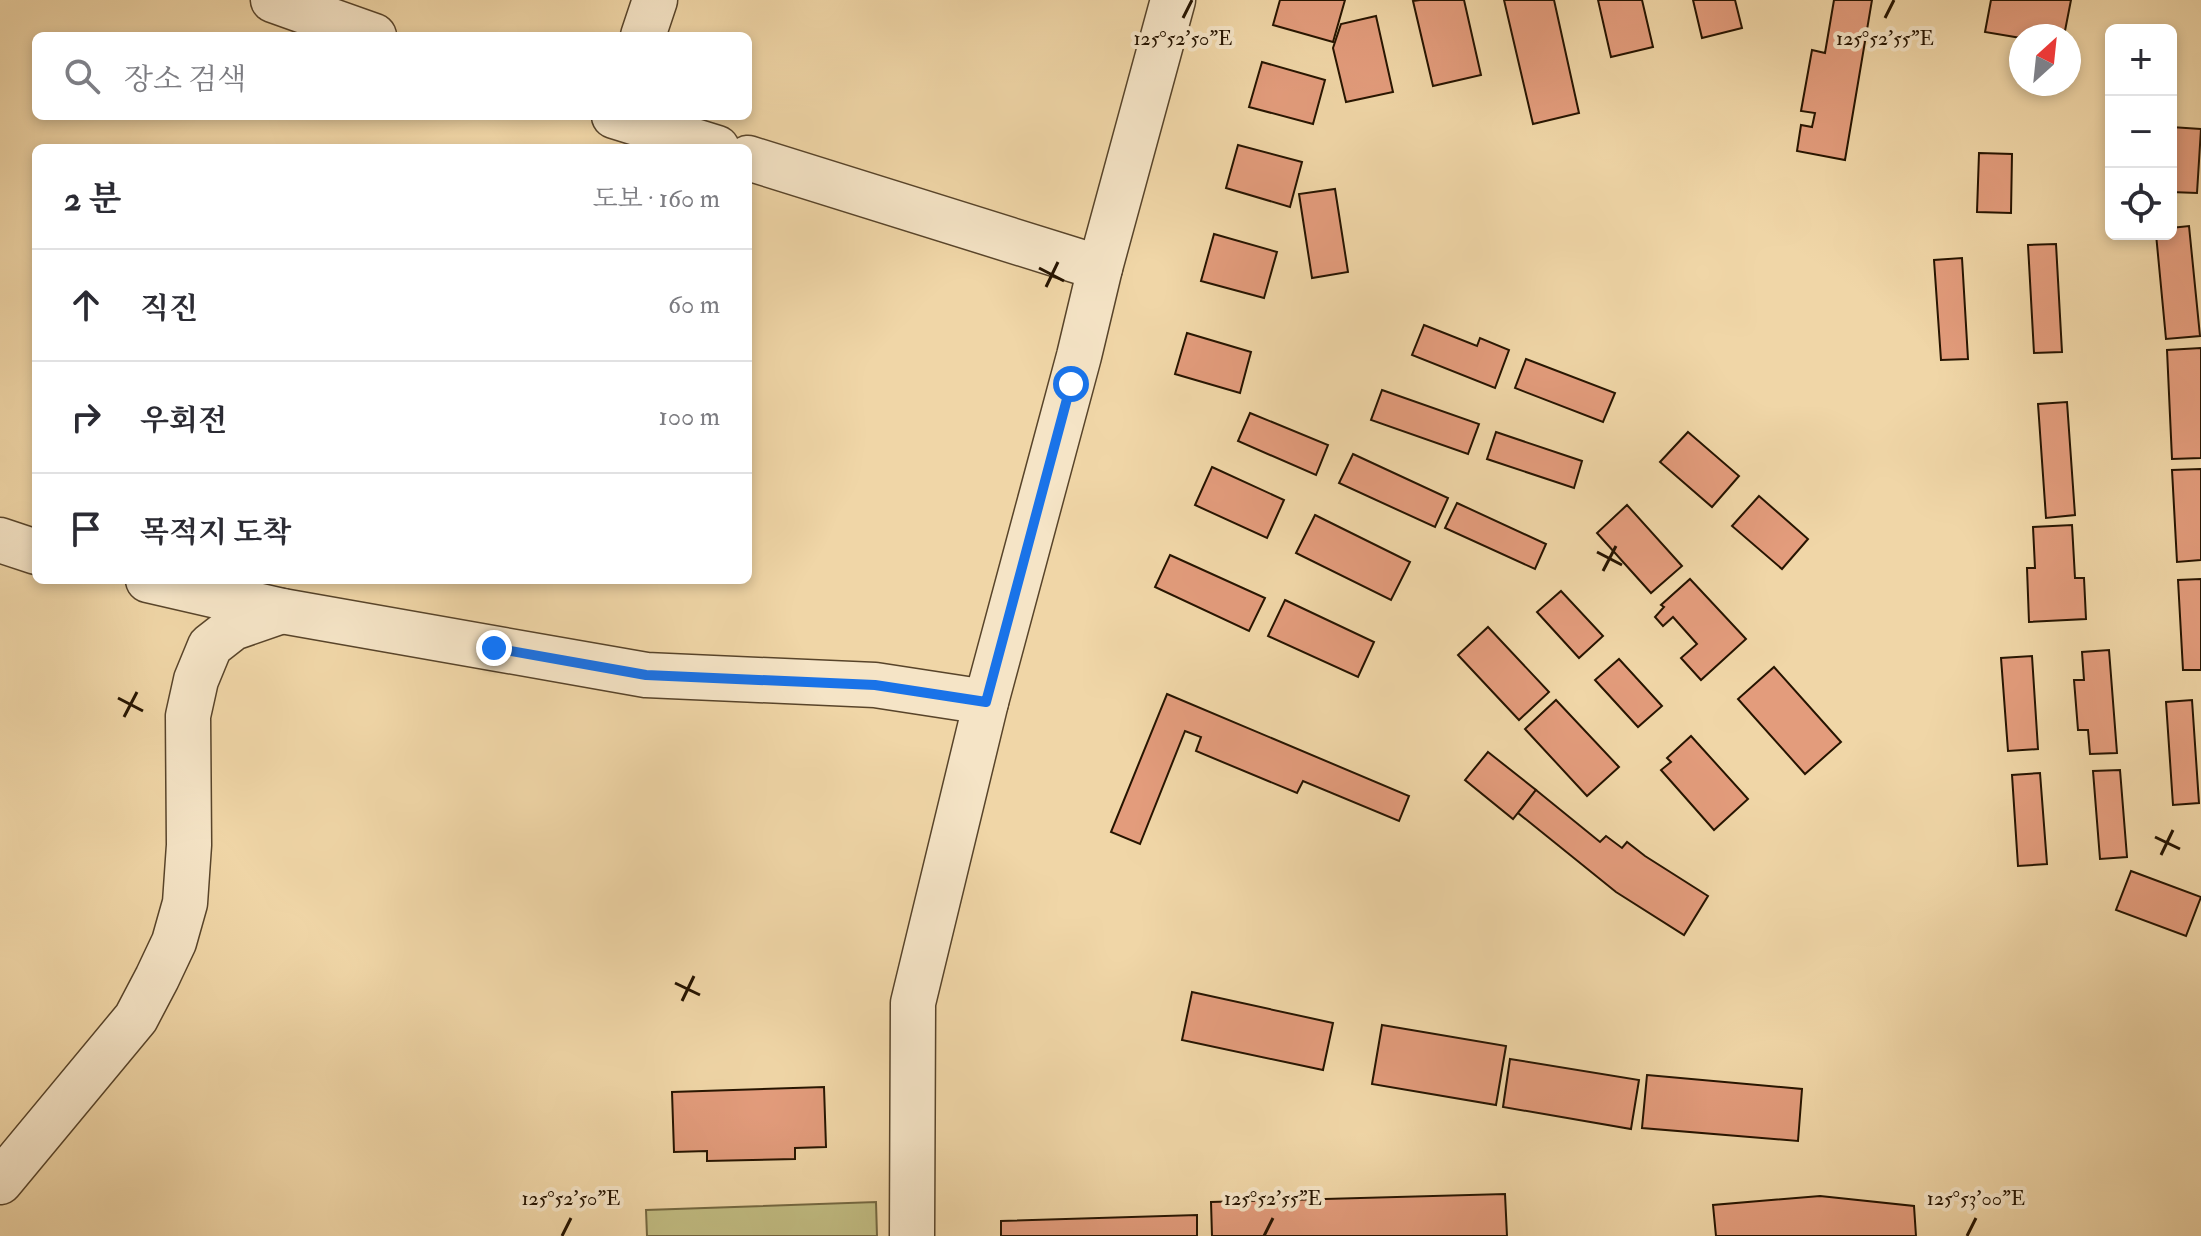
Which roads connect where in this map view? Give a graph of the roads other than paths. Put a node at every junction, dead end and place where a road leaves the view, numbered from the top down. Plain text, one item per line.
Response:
1 (273, 0) edge
2 (655, 0) edge
3 (1173, 0) edge
4 (363, 32) edge
5 (644, 32) edge
6 (628, 120) edge
7 (704, 144) edge
8 (752, 159) edge
9 (1100, 268) junction
10 (0, 540) edge
11 (32, 551) edge
12 (165, 584) edge
13 (282, 611) junction
14 (986, 702) junction
15 (0, 1182) edge
16 (912, 1236) edge

1 - 4 street
2 - 5 street
3 - 9 street
6 - 7 street
8 - 9 street
9 - 14 street
10 - 11 street
12 - 13 street
13 - 14 street
13 - 15 street
14 - 16 street

